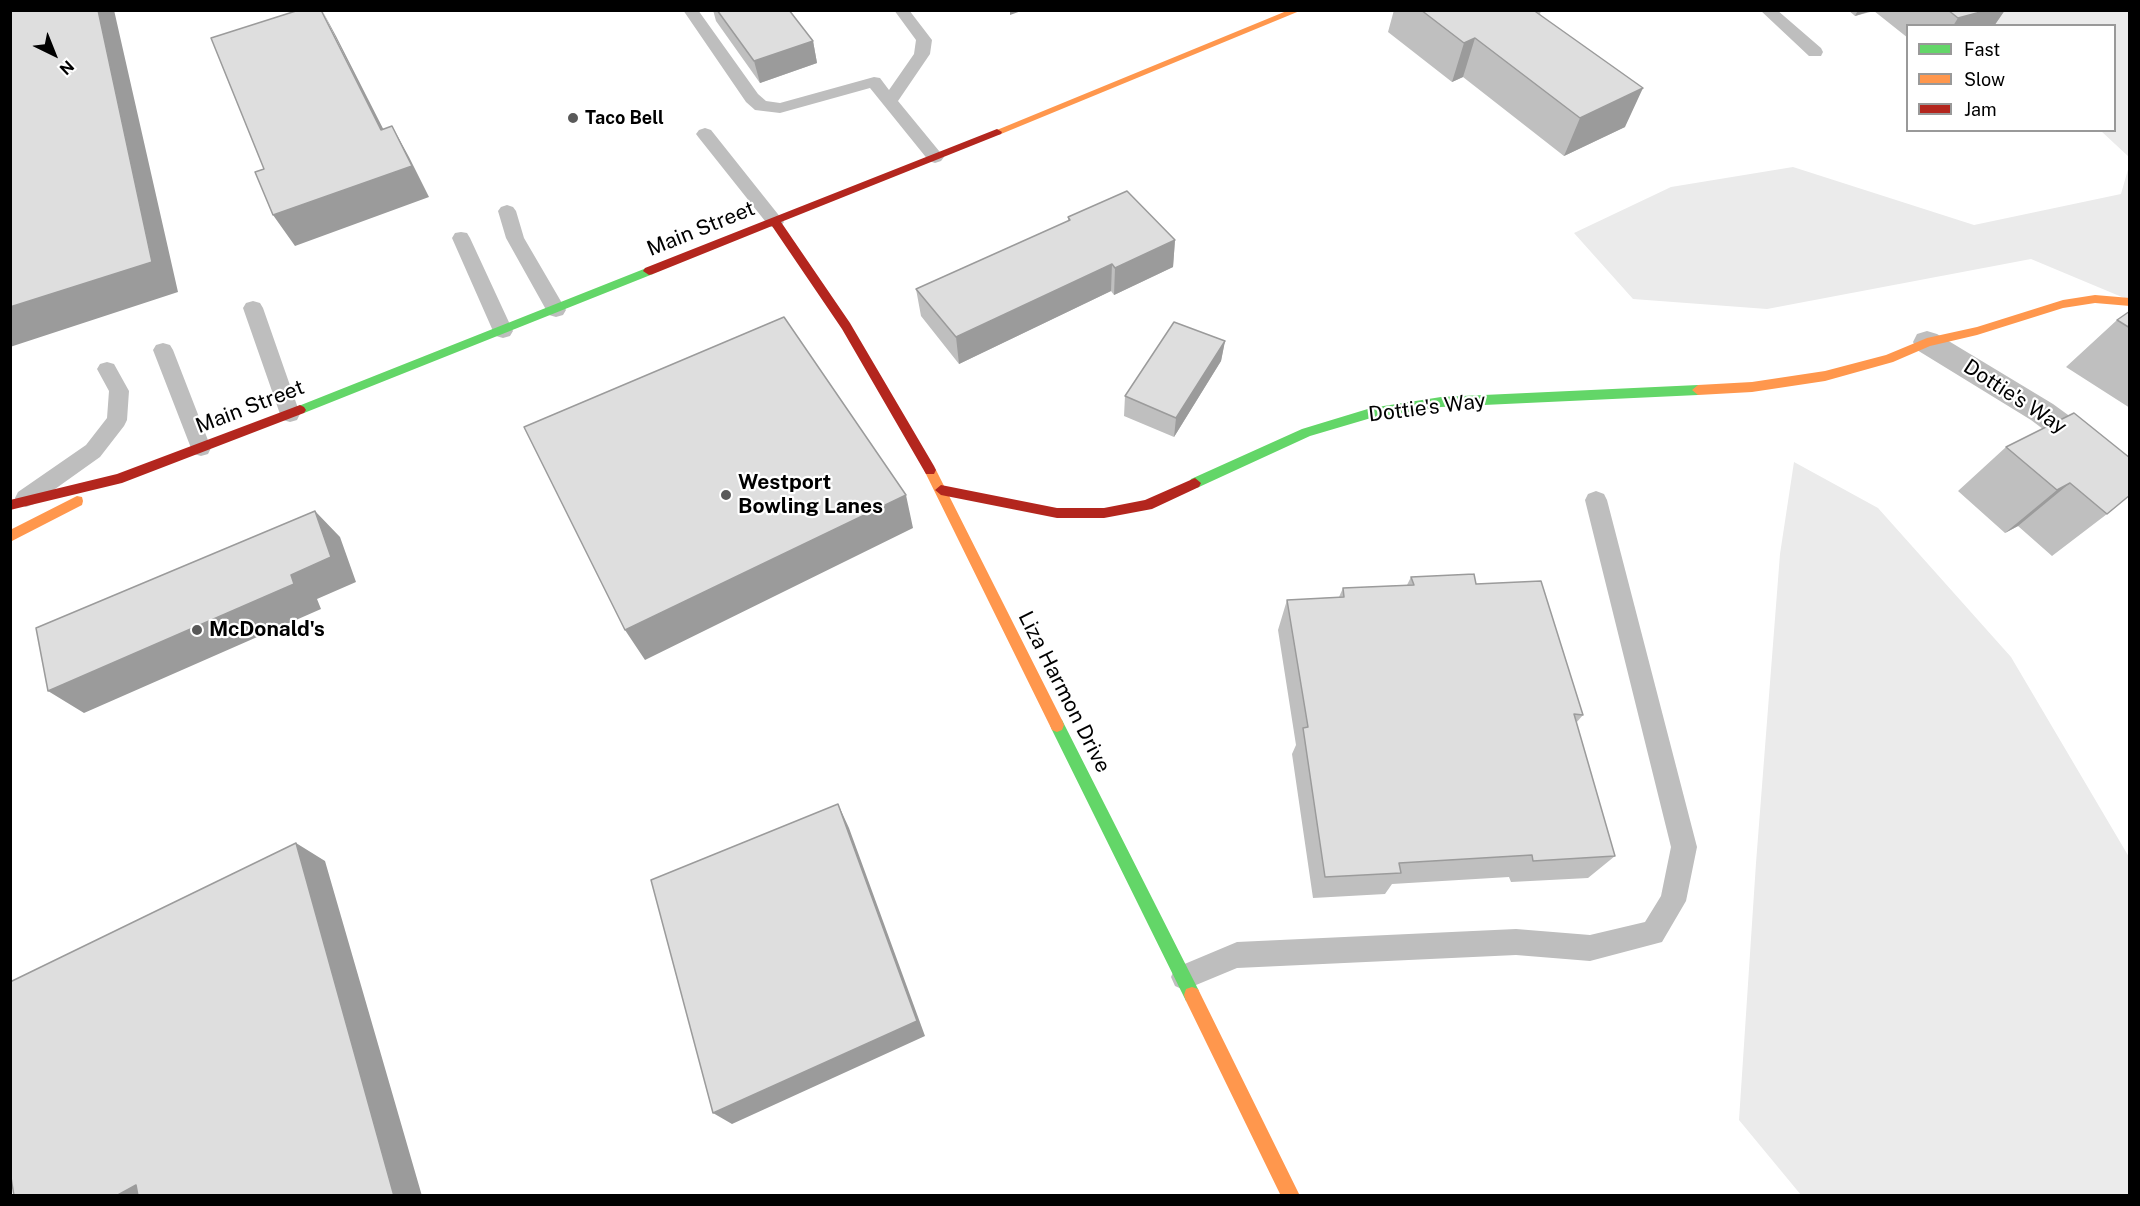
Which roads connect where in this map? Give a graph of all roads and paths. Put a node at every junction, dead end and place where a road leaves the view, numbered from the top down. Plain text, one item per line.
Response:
1 (690, 10) edge
2 (901, 10) edge
3 (1298, 10) edge
4 (1767, 10) edge
5 (1815, 52) dead end
6 (890, 101) junction
7 (705, 134) dead end
8 (935, 157) junction
9 (507, 211) dead end
10 (775, 222) junction
11 (461, 238) dead end
12 (2130, 302) edge
13 (253, 308) dead end
14 (556, 310) junction
15 (503, 330) junction
16 (1927, 342) junction
17 (163, 350) dead end
18 (107, 369) dead end
19 (290, 414) junction
20 (201, 448) junction
21 (2130, 477) edge
22 (118, 479) junction
23 (941, 490) junction
24 (1596, 500) dead end
25 (12, 505) edge
26 (10, 537) edge
27 (1184, 977) junction
28 (1291, 1196) edge

1 - 6 lane
2 - 6 lane
3 - 8 street, Main Street
4 - 5 lane
6 - 8 lane
7 - 10 lane
8 - 10 street, Main Street
9 - 14 lane
10 - 14 street, Main Street
10 - 23 street, Liza Harmon Drive
11 - 15 lane
12 - 16 street, Dottie's Way
13 - 19 lane
14 - 15 street, Main Street
15 - 19 street, Main Street
16 - 21 street, Dottie's Way
16 - 23 street, Dottie's Way
17 - 20 lane
18 - 25 lane
19 - 20 street, Main Street
20 - 22 street, Main Street
22 - 25 street, Main Street
22 - 26 street, Main Street
23 - 27 street, Liza Harmon Drive
24 - 27 lane
27 - 28 street, Liza Harmon Drive

